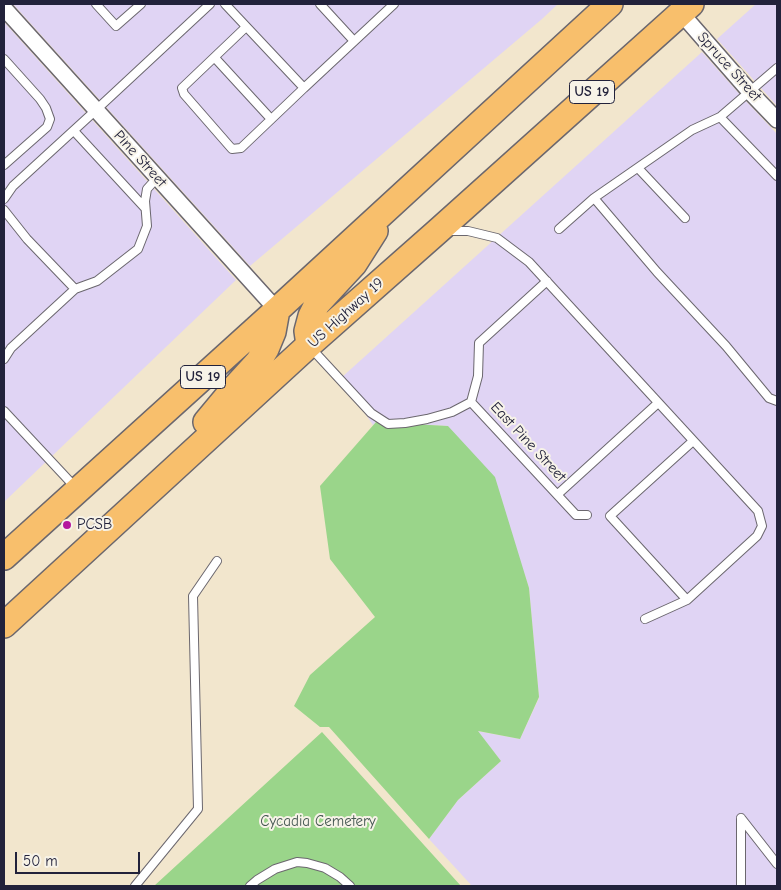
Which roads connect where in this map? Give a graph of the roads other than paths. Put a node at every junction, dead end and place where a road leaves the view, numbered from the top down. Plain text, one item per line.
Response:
1 (96, 4) edge
2 (141, 4) edge
3 (210, 4) edge
4 (224, 4) edge
5 (320, 4) edge
6 (381, 4) edge
7 (394, 4) edge
8 (610, 4) edge
9 (4, 8) edge
10 (686, 8) edge
11 (387, 11) junction
12 (246, 27) junction
13 (354, 41) junction
14 (215, 58) junction
15 (4, 59) edge
16 (777, 68) edge
17 (304, 88) junction
18 (750, 92) junction
19 (96, 110) junction
20 (720, 117) junction
21 (270, 120) junction
22 (777, 120) edge
23 (74, 130) junction
24 (4, 165) edge
25 (638, 168) junction
26 (777, 176) edge
27 (157, 178) junction
28 (594, 198) junction
29 (4, 200) edge
30 (392, 203) junction
31 (146, 208) junction
32 (4, 210) edge
33 (685, 218) dead end
34 (559, 229) dead end
35 (438, 231) junction
36 (547, 282) junction
37 (75, 289) junction
38 (277, 310) junction
39 (309, 345) junction
40 (4, 359) edge
41 (777, 401) edge
42 (471, 402) junction
43 (658, 403) junction
44 (4, 412) edge
45 (694, 441) junction
46 (78, 490) junction
47 (558, 494) junction
48 (145, 495) junction
49 (587, 515) dead end
50 (4, 558) edge
51 (217, 561) dead end
52 (687, 600) junction
53 (645, 619) dead end
54 (4, 625) edge
55 (777, 864) edge
56 (135, 886) edge
57 (250, 886) edge
58 (350, 886) edge
59 (741, 886) edge

1 - 2 lane
3 - 19 lane
4 - 12 lane
5 - 13 lane
6 - 11 lane
7 - 11 lane
8 - 30 highway, US 19
9 - 19 street, Pine Street
10 - 18 street, Spruce Street
10 - 35 highway, US Highway 19 / US 19
11 - 13 lane
12 - 14 lane
12 - 17 lane
13 - 17 lane
14 - 21 lane
14 - 21 lane
15 - 24 lane
16 - 18 lane
17 - 21 lane
18 - 20 lane
18 - 22 street, Spruce Street
19 - 23 lane
19 - 27 street, Pine Street
20 - 25 lane
20 - 26 lane
23 - 29 lane
23 - 31 lane
25 - 28 lane
25 - 33 lane
27 - 31 lane
27 - 38 street, Pine Street
28 - 34 lane
28 - 41 lane
30 - 38 highway, US 19
30 - 39 highway
31 - 37 lane
32 - 37 lane
35 - 36 lane
35 - 39 highway, US Highway 19 / US 19
36 - 42 lane
36 - 43 lane
37 - 40 lane
38 - 46 highway, US 19
38 - 48 highway
39 - 42 lane, East Pine Street
39 - 48 highway, US Highway 19 / US 19
42 - 47 lane, East Pine Street
43 - 45 lane
43 - 47 lane
44 - 46 lane
45 - 52 lane
45 - 52 lane
46 - 50 highway, US 19
47 - 49 lane, East Pine Street
48 - 54 highway, US Highway 19 / US 19
51 - 56 lane
52 - 53 lane
55 - 59 lane
57 - 58 lane

